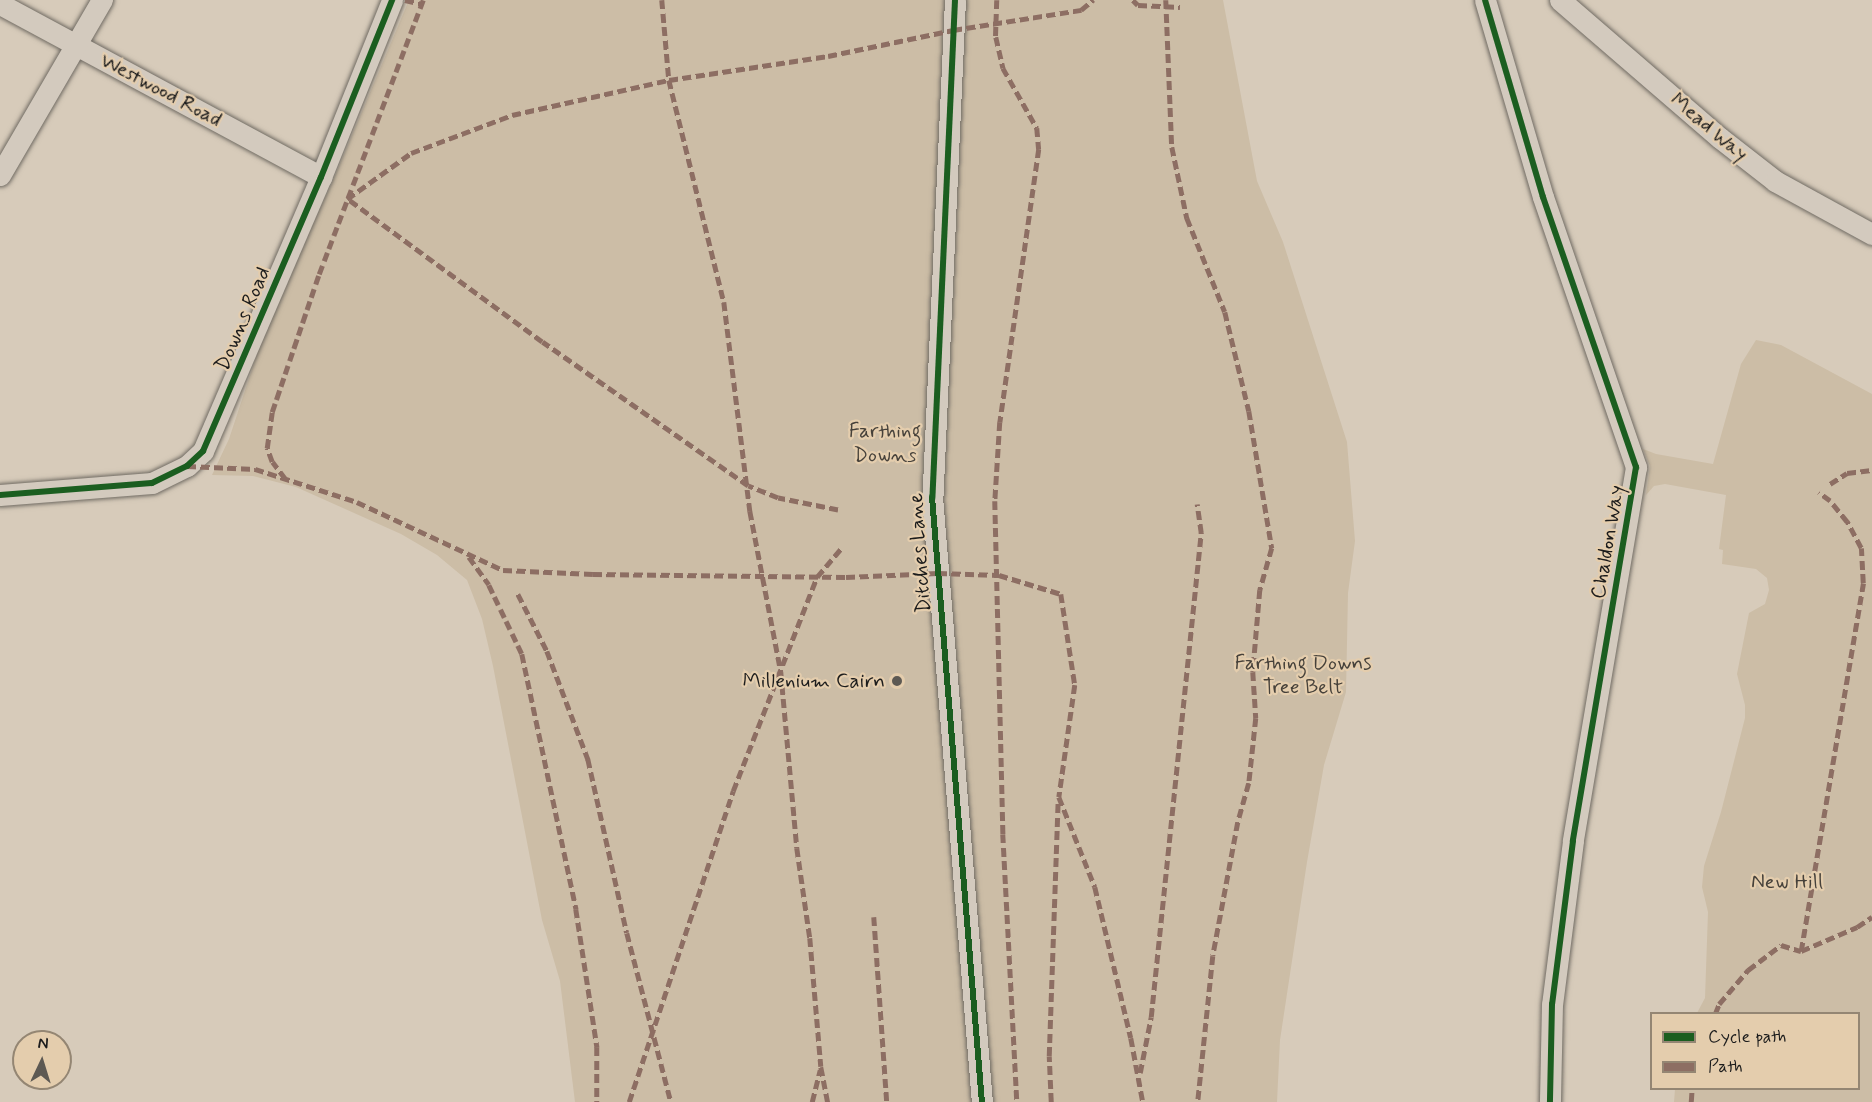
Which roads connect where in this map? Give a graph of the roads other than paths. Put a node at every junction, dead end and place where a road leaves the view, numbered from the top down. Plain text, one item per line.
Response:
1 (102, 0) edge
2 (392, 0) edge
3 (955, 0) edge
4 (1560, 0) edge
5 (1488, 2) edge
6 (0, 4) edge
7 (75, 44) junction
8 (0, 175) edge
9 (321, 177) junction
10 (1872, 234) edge
11 (0, 495) edge
12 (982, 1102) edge
13 (1550, 1102) edge

1 - 7 street
2 - 9 street, Downs Road
3 - 12 street, Ditches Lane
4 - 10 street, Mead Way
5 - 13 street, Chaldon Way
6 - 7 street, Westwood Road
7 - 8 street
7 - 9 street, Westwood Road
9 - 11 street, Downs Road

